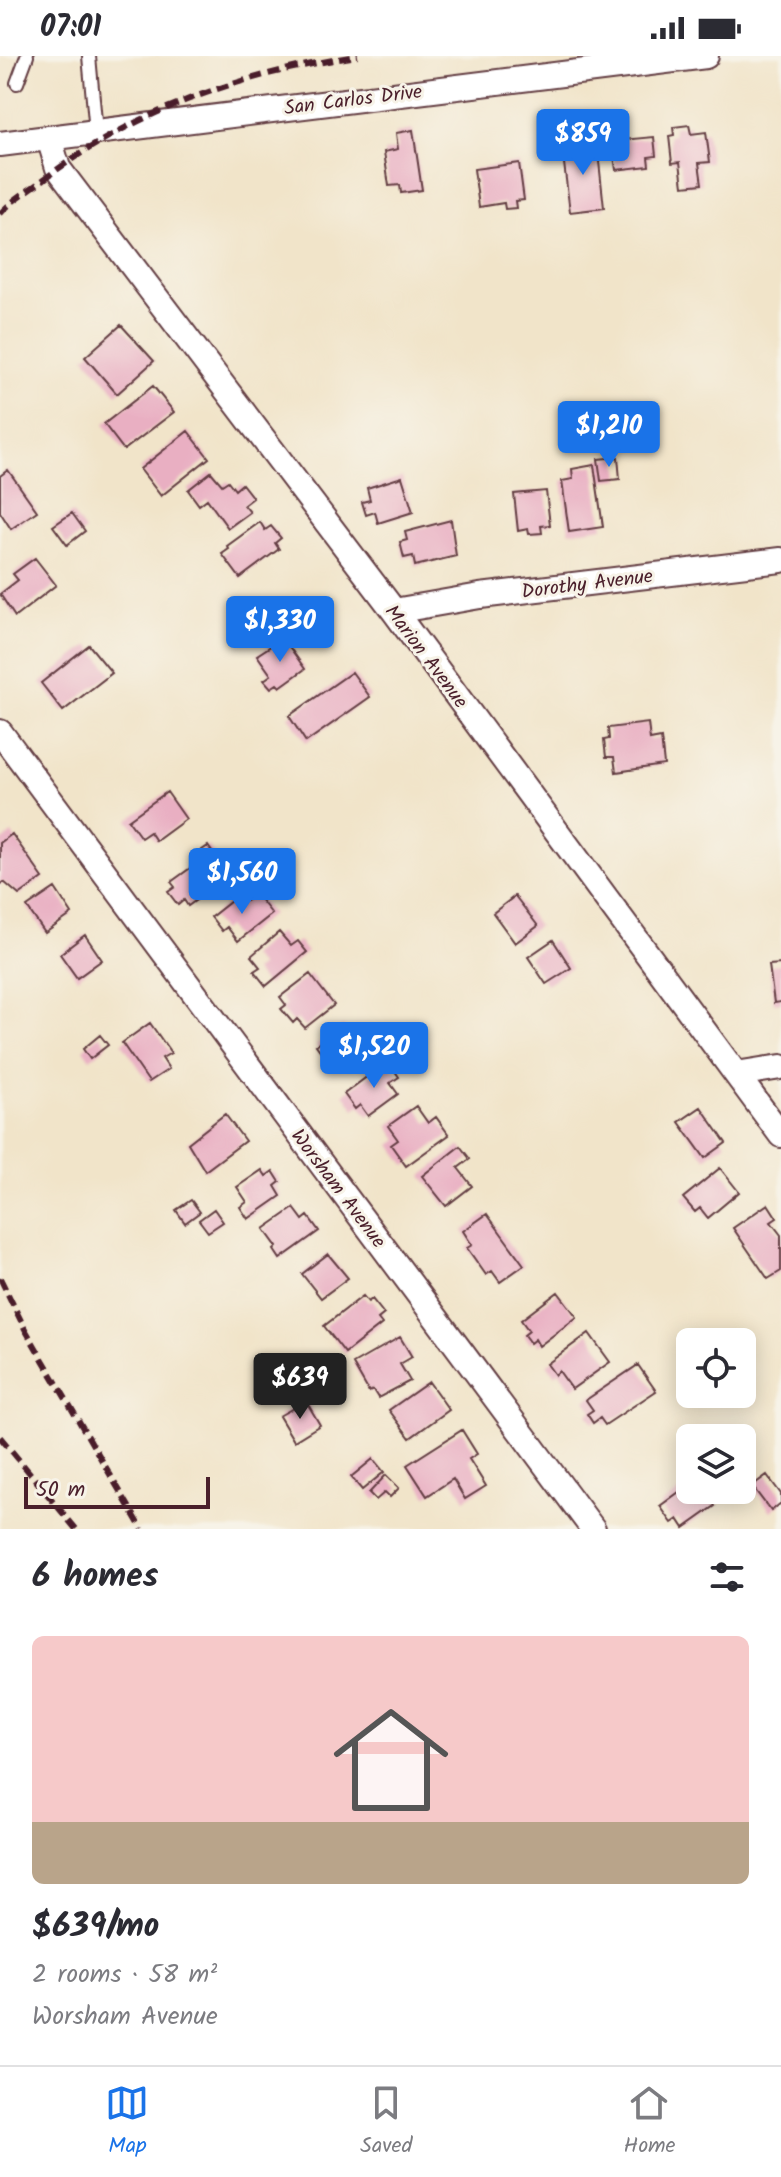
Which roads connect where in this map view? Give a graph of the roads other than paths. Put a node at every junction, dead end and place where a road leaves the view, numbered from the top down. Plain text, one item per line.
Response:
1 (27, 56) edge
2 (89, 56) edge
3 (706, 56) edge
4 (17, 83) dead end
5 (96, 132) junction
6 (49, 138) junction
7 (0, 144) edge
8 (781, 560) edge
9 (394, 611) junction
10 (0, 732) edge
11 (781, 1067) edge
12 (736, 1074) junction
13 (781, 1135) edge
14 (593, 1529) edge

1 - 4 lane
2 - 5 lane
3 - 5 street, San Carlos Drive
5 - 6 street, San Carlos Drive
6 - 7 street, San Carlos Drive
6 - 9 street, Marion Avenue
8 - 9 street, Dorothy Avenue
9 - 12 street, Marion Avenue
10 - 14 street, Worsham Avenue
11 - 12 street
12 - 13 street, Marion Avenue

